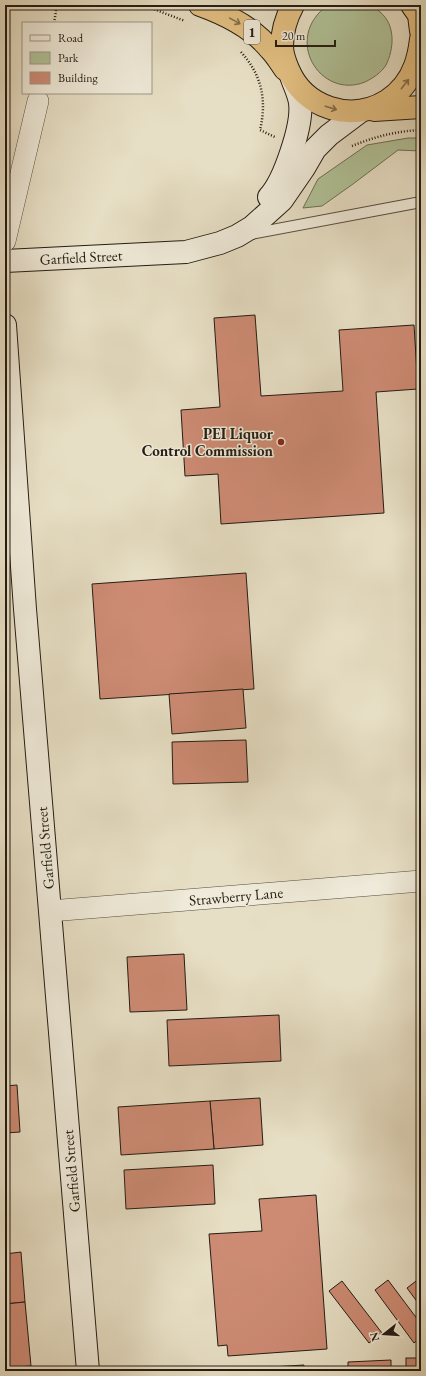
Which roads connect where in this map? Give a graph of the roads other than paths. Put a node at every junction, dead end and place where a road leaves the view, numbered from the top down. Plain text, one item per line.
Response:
1 (293, 5) edge
2 (195, 14) edge
3 (421, 39) edge
4 (291, 76) junction
5 (38, 101) dead end
6 (421, 107) edge
7 (361, 111) junction
8 (421, 202) edge
9 (237, 236) junction
10 (5, 241) edge
11 (156, 253) junction
12 (5, 261) edge
13 (5, 325) edge
14 (421, 881) edge
15 (50, 911) junction
16 (88, 1371) edge

1 - 4 highway
2 -> 4 highway, 1
7 -> 3 highway
4 -> 7 highway
4 - 11 street, Garfield Street
5 - 10 street
6 - 7 highway
7 - 9 street, Garfield Street
8 - 9 lane
9 - 11 street, Garfield Street
11 - 12 street, Garfield Street
13 - 15 street, Garfield Street
14 - 15 street, Strawberry Lane
15 - 16 street, Garfield Street

